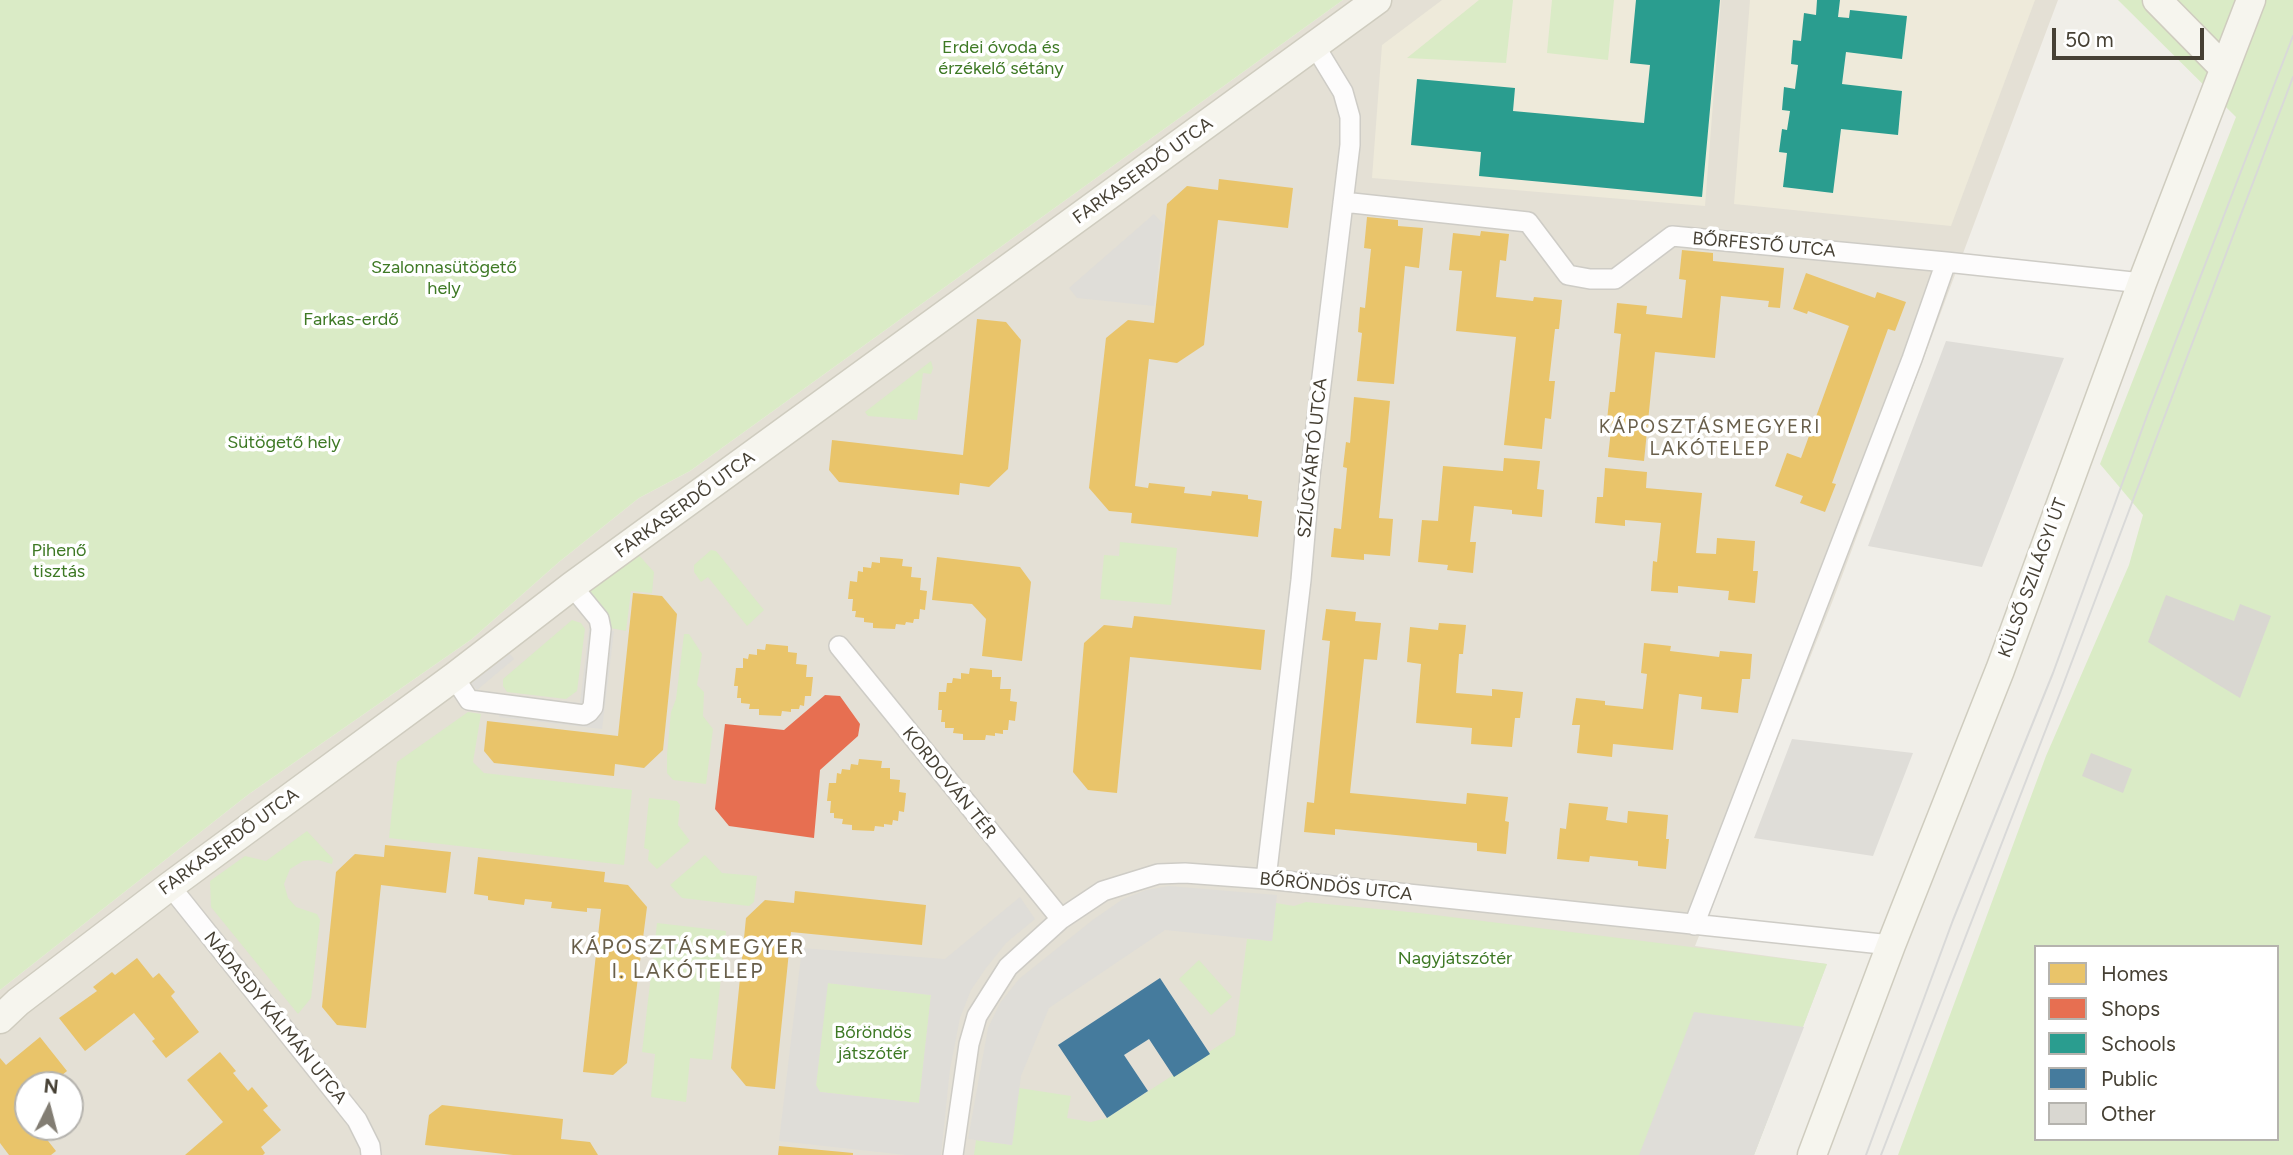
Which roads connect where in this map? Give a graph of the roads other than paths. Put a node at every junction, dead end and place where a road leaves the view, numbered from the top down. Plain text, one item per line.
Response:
1 (1377, 0) edge
2 (2157, 0) edge
3 (2251, 0) edge
4 (1315, 46) junction
5 (2224, 68) junction
6 (1343, 202) junction
7 (1947, 262) junction
8 (2142, 284) junction
9 (572, 586) junction
10 (839, 646) dead end
11 (454, 677) junction
12 (1266, 879) junction
13 (170, 886) junction
14 (1061, 919) junction
15 (1694, 925) junction
16 (1891, 945) junction
17 (0, 1019) edge
18 (954, 1151) edge
19 (371, 1155) edge
20 (1812, 1155) edge

1 - 4 street, FARKASERDŐ UTCA
2 - 5 street
3 - 5 street, KÜLSŐ SZILÁGYI ÚT
4 - 6 street, SZÍJGYÁRTÓ UTCA
4 - 9 street, FARKASERDŐ UTCA
5 - 8 street, KÜLSŐ SZILÁGYI ÚT
6 - 7 street, BŐRFESTŐ UTCA
6 - 12 street, SZÍJGYÁRTÓ UTCA
7 - 8 street, BŐRFESTŐ UTCA
7 - 15 street
8 - 16 street, KÜLSŐ SZILÁGYI ÚT
9 - 11 street, FARKASERDŐ UTCA
9 - 11 street
10 - 14 street, KORDOVÁN TÉR
11 - 13 street, FARKASERDŐ UTCA
12 - 14 street, BŐRÖNDÖS UTCA
12 - 15 street, BŐRÖNDÖS UTCA
13 - 17 street, FARKASERDŐ UTCA
13 - 19 street, NÁDASDY KÁLMÁN UTCA
14 - 18 street, BŐRÖNDÖS UTCA
15 - 16 street, BŐRÖNDÖS UTCA
16 - 20 street, KÜLSŐ SZILÁGYI ÚT

